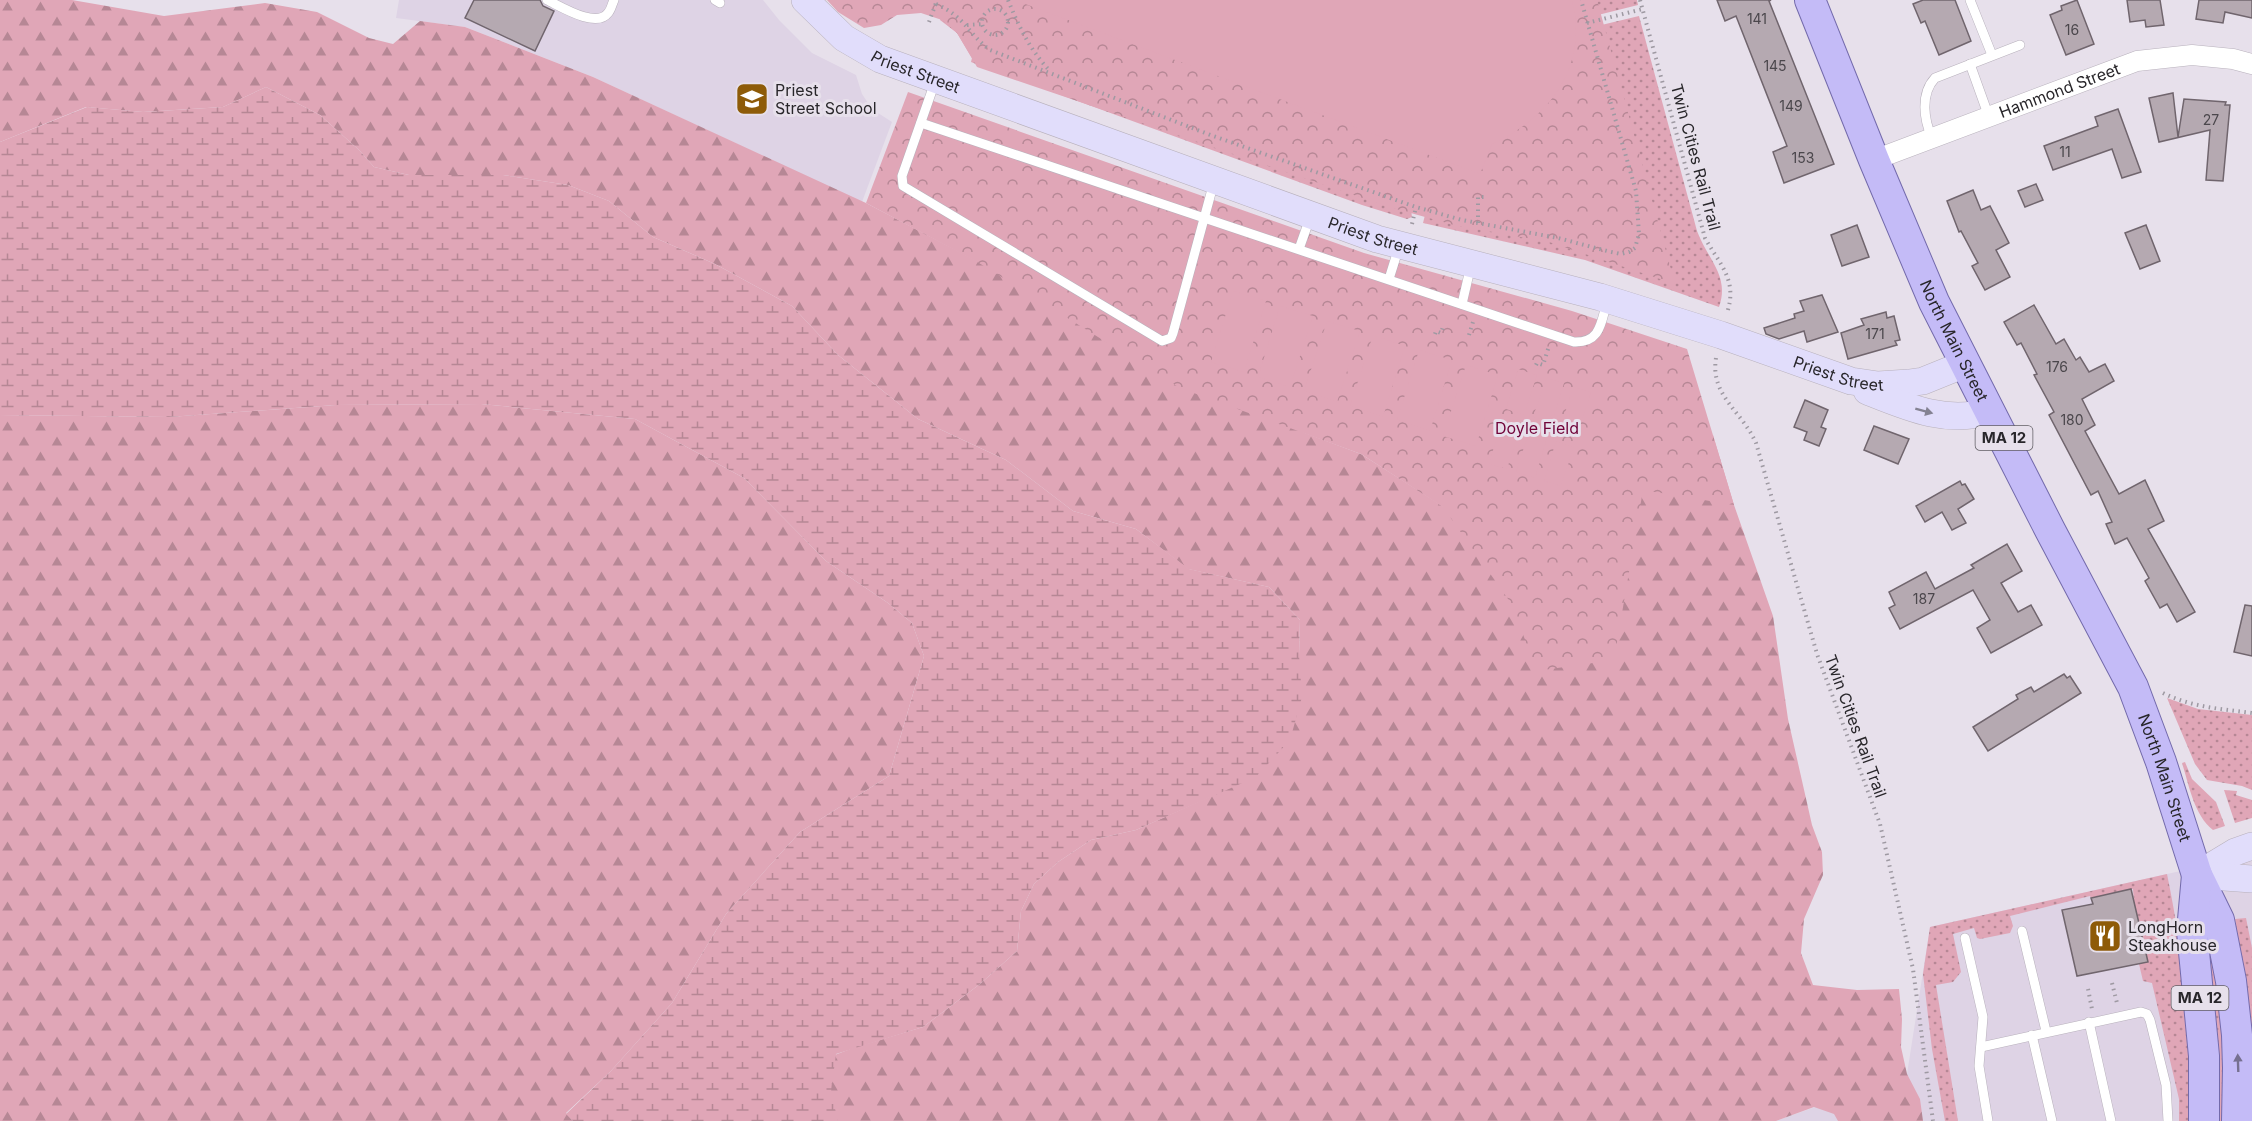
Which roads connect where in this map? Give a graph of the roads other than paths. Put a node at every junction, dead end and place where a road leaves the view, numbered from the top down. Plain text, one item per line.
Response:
1 (547, 0) edge
2 (614, 0) edge
3 (805, 0) edge
4 (1810, 0) edge
5 (1970, 0) edge
6 (2020, 45) dead end
7 (1992, 55) junction
8 (1970, 64) junction
9 (2252, 64) edge
10 (936, 79) junction
11 (1989, 117) junction
12 (921, 123) junction
13 (1932, 138) junction
14 (1874, 160) junction
15 (1215, 180) junction
16 (1311, 215) junction
17 (1204, 218) junction
18 (1406, 235) junction
19 (1299, 249) junction
20 (1472, 264) junction
21 (1389, 279) junction
22 (1608, 299) junction
23 (1462, 304) junction
24 (1965, 364) junction
25 (1851, 381) junction
26 (1990, 411) junction
27 (2252, 846) edge
28 (2197, 874) junction
29 (2252, 879) edge
30 (2022, 931) dead end
31 (1965, 938) dead end
32 (2092, 1021) junction
33 (2046, 1031) junction
34 (2032, 1035) junction
35 (1981, 1047) junction
36 (1988, 1121) edge
37 (2052, 1121) edge
38 (2111, 1121) edge
39 (2168, 1121) edge
40 (2204, 1121) edge
41 (2236, 1121) edge

1 - 2 lane
3 - 10 main road, Priest Street
4 - 14 main road, North Main Street / MA 12
5 - 7 lane
6 - 7 lane
7 - 8 lane
8 - 11 lane
8 - 13 lane
9 - 11 street, Hammond Street
10 - 12 lane
10 - 15 main road, Priest Street
11 - 13 street, Hammond Street
12 - 17 lane
12 - 17 lane
13 - 14 street, Hammond Street
14 - 24 main road, North Main Street / MA 12
15 - 16 main road, Priest Street
15 - 17 lane
16 - 18 main road, Priest Street
16 - 19 lane
17 - 19 lane
18 - 20 main road, Priest Street
18 - 21 lane
19 - 21 lane
20 - 22 main road, Priest Street
20 - 23 lane
21 - 23 lane
22 - 23 lane
22 - 25 main road, Priest Street
24 - 25 main road, Priest Street
24 - 26 main road, North Main Street / MA 12
25 -> 26 main road
26 - 28 main road, North Main Street / MA 12
27 - 28 main road
28 - 29 main road
28 - 40 main road, North Main Street / MA 12
41 -> 28 main road, North Main Street / MA 12
30 - 33 lane
31 - 35 lane
32 - 33 lane
32 - 38 lane
32 - 39 lane
33 - 34 lane
34 - 35 lane
34 - 37 lane
35 - 36 lane

